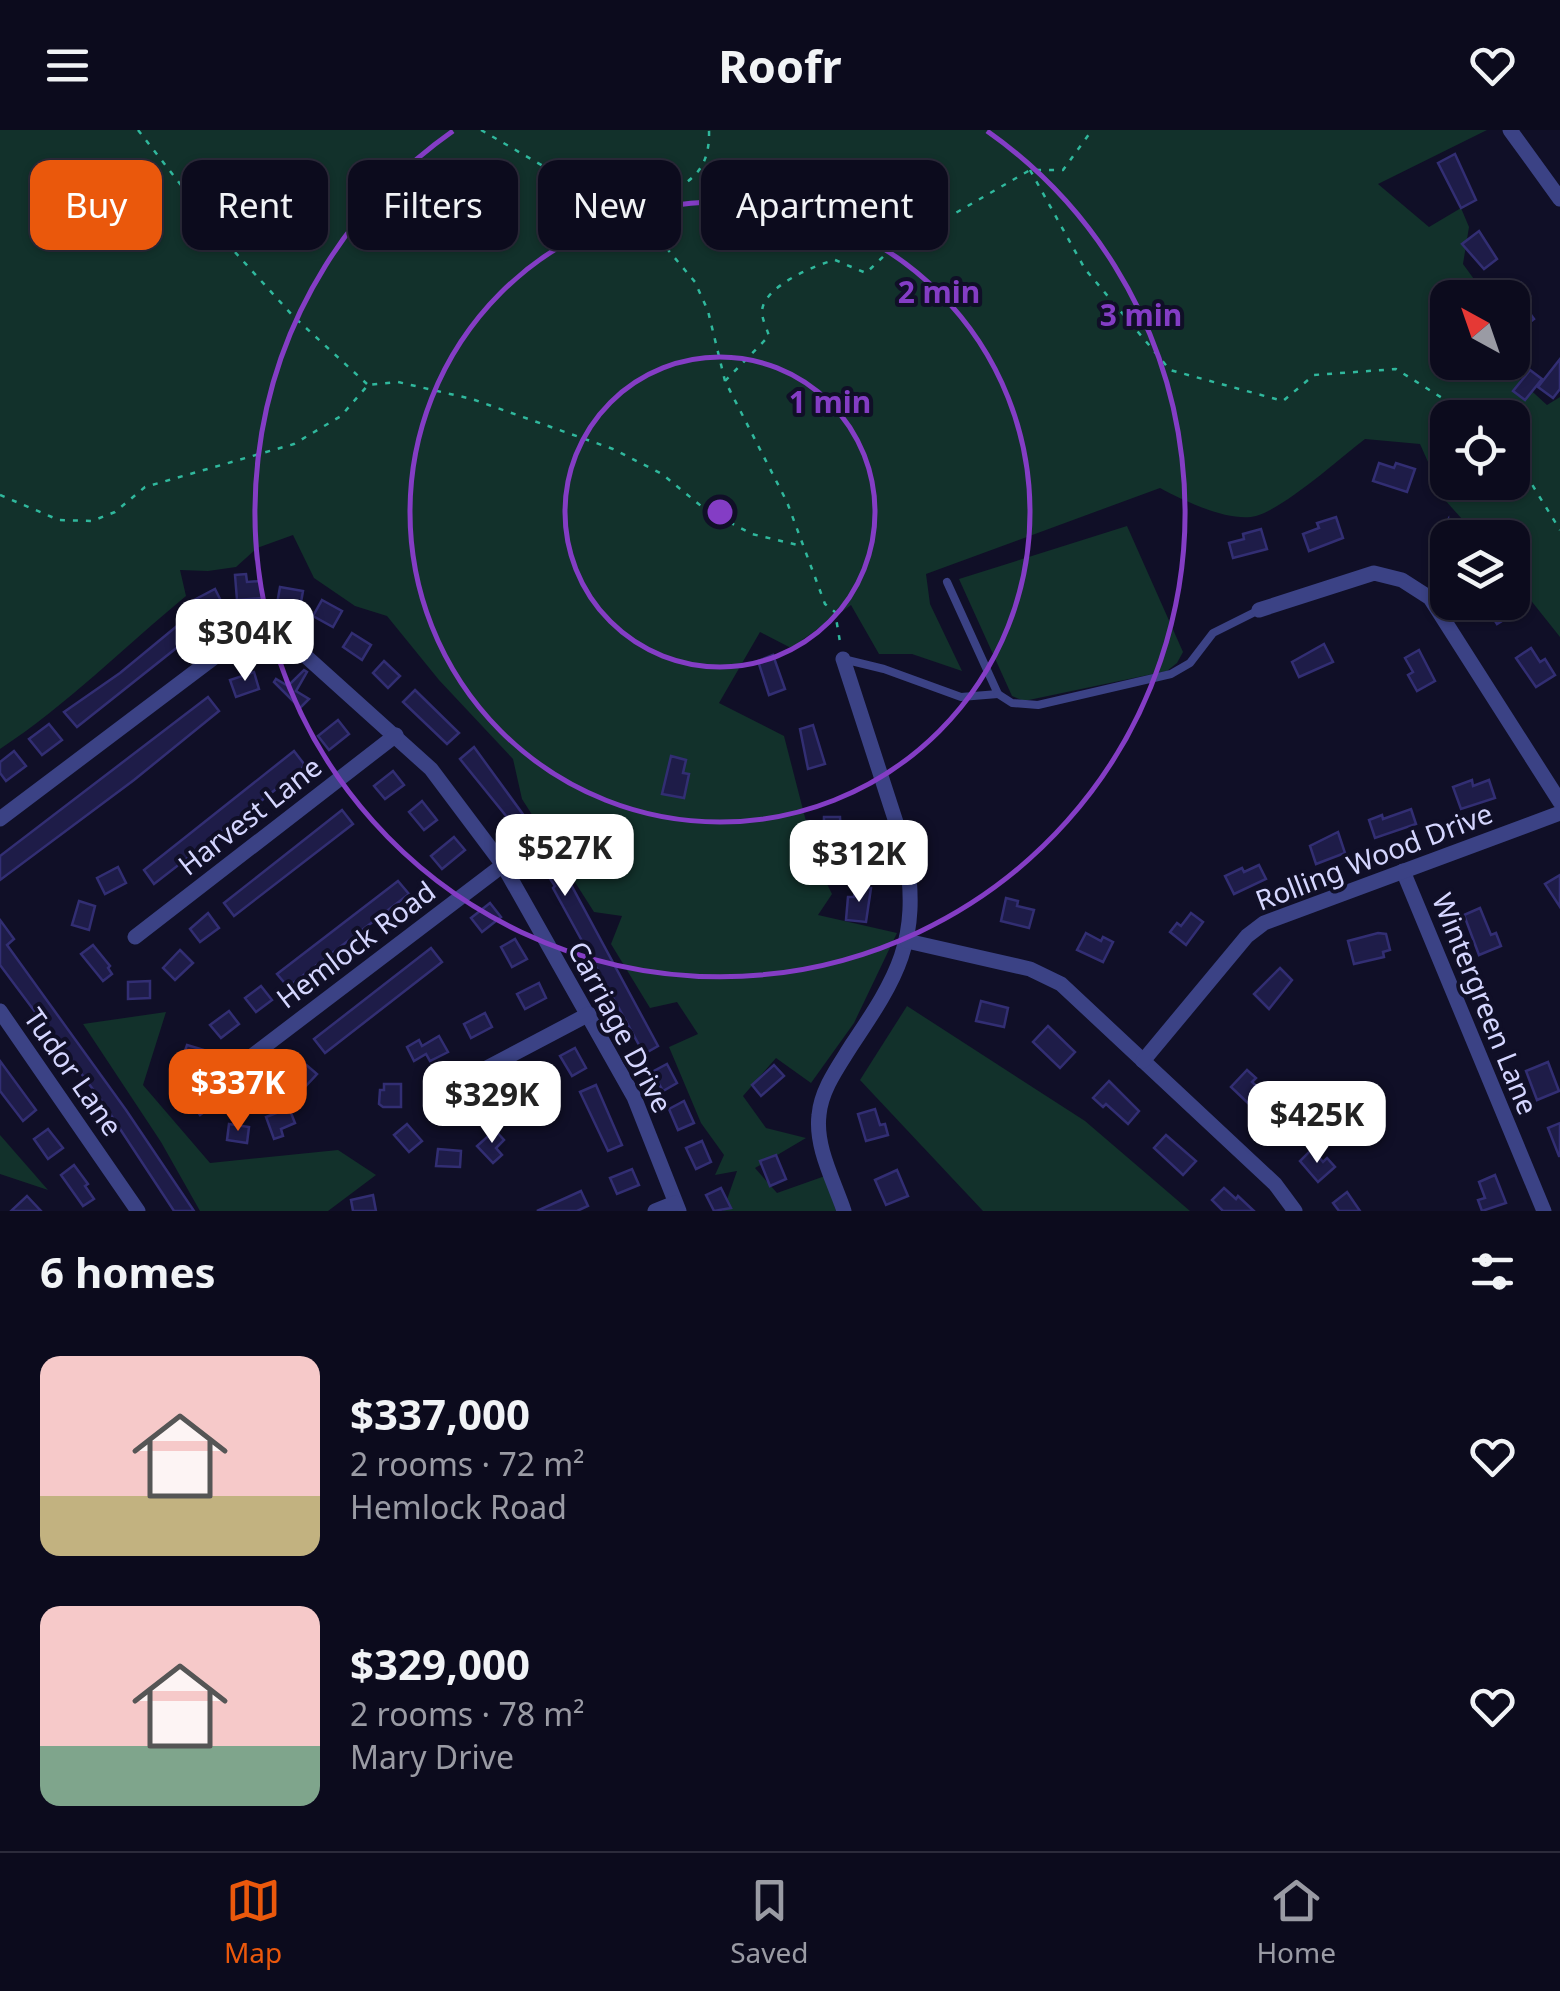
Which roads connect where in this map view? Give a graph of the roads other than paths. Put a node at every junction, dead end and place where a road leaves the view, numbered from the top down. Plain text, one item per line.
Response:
1 (1510, 130) edge
2 (1560, 198) edge
3 (947, 582) dead end
4 (1259, 610) joint
5 (842, 659) joint
6 (998, 694) junction
7 (396, 735) junction
8 (1560, 802) edge
9 (1560, 813) edge
10 (0, 818) edge
11 (502, 865) junction
12 (1403, 871) junction
13 (135, 937) dead end
14 (907, 941) junction
15 (0, 1012) edge
16 (589, 1014) junction
17 (1142, 1061) junction
18 (240, 1065) dead end
19 (447, 1089) dead end
20 (677, 1207) edge
21 (137, 1211) edge
22 (655, 1211) edge
23 (844, 1211) edge
24 (1294, 1211) edge
25 (1544, 1211) edge

1 - 2 street
3 - 6 lane
4 - 6 lane
4 - 8 street
5 - 6 lane
5 - 14 street
7 - 10 street, Carriage Drive
7 - 11 street, Carriage Drive
7 - 13 street, Harvest Lane
9 - 12 street, Rolling Wood Drive
11 - 16 street, Carriage Drive
11 - 18 street, Hemlock Road
12 - 17 street, Rolling Wood Drive
12 - 25 street, Wintergreen Lane
14 - 17 street
14 - 23 street
15 - 21 street, Tudor Lane
16 - 19 street
16 - 20 street, Carriage Drive
17 - 24 street
20 - 22 street

